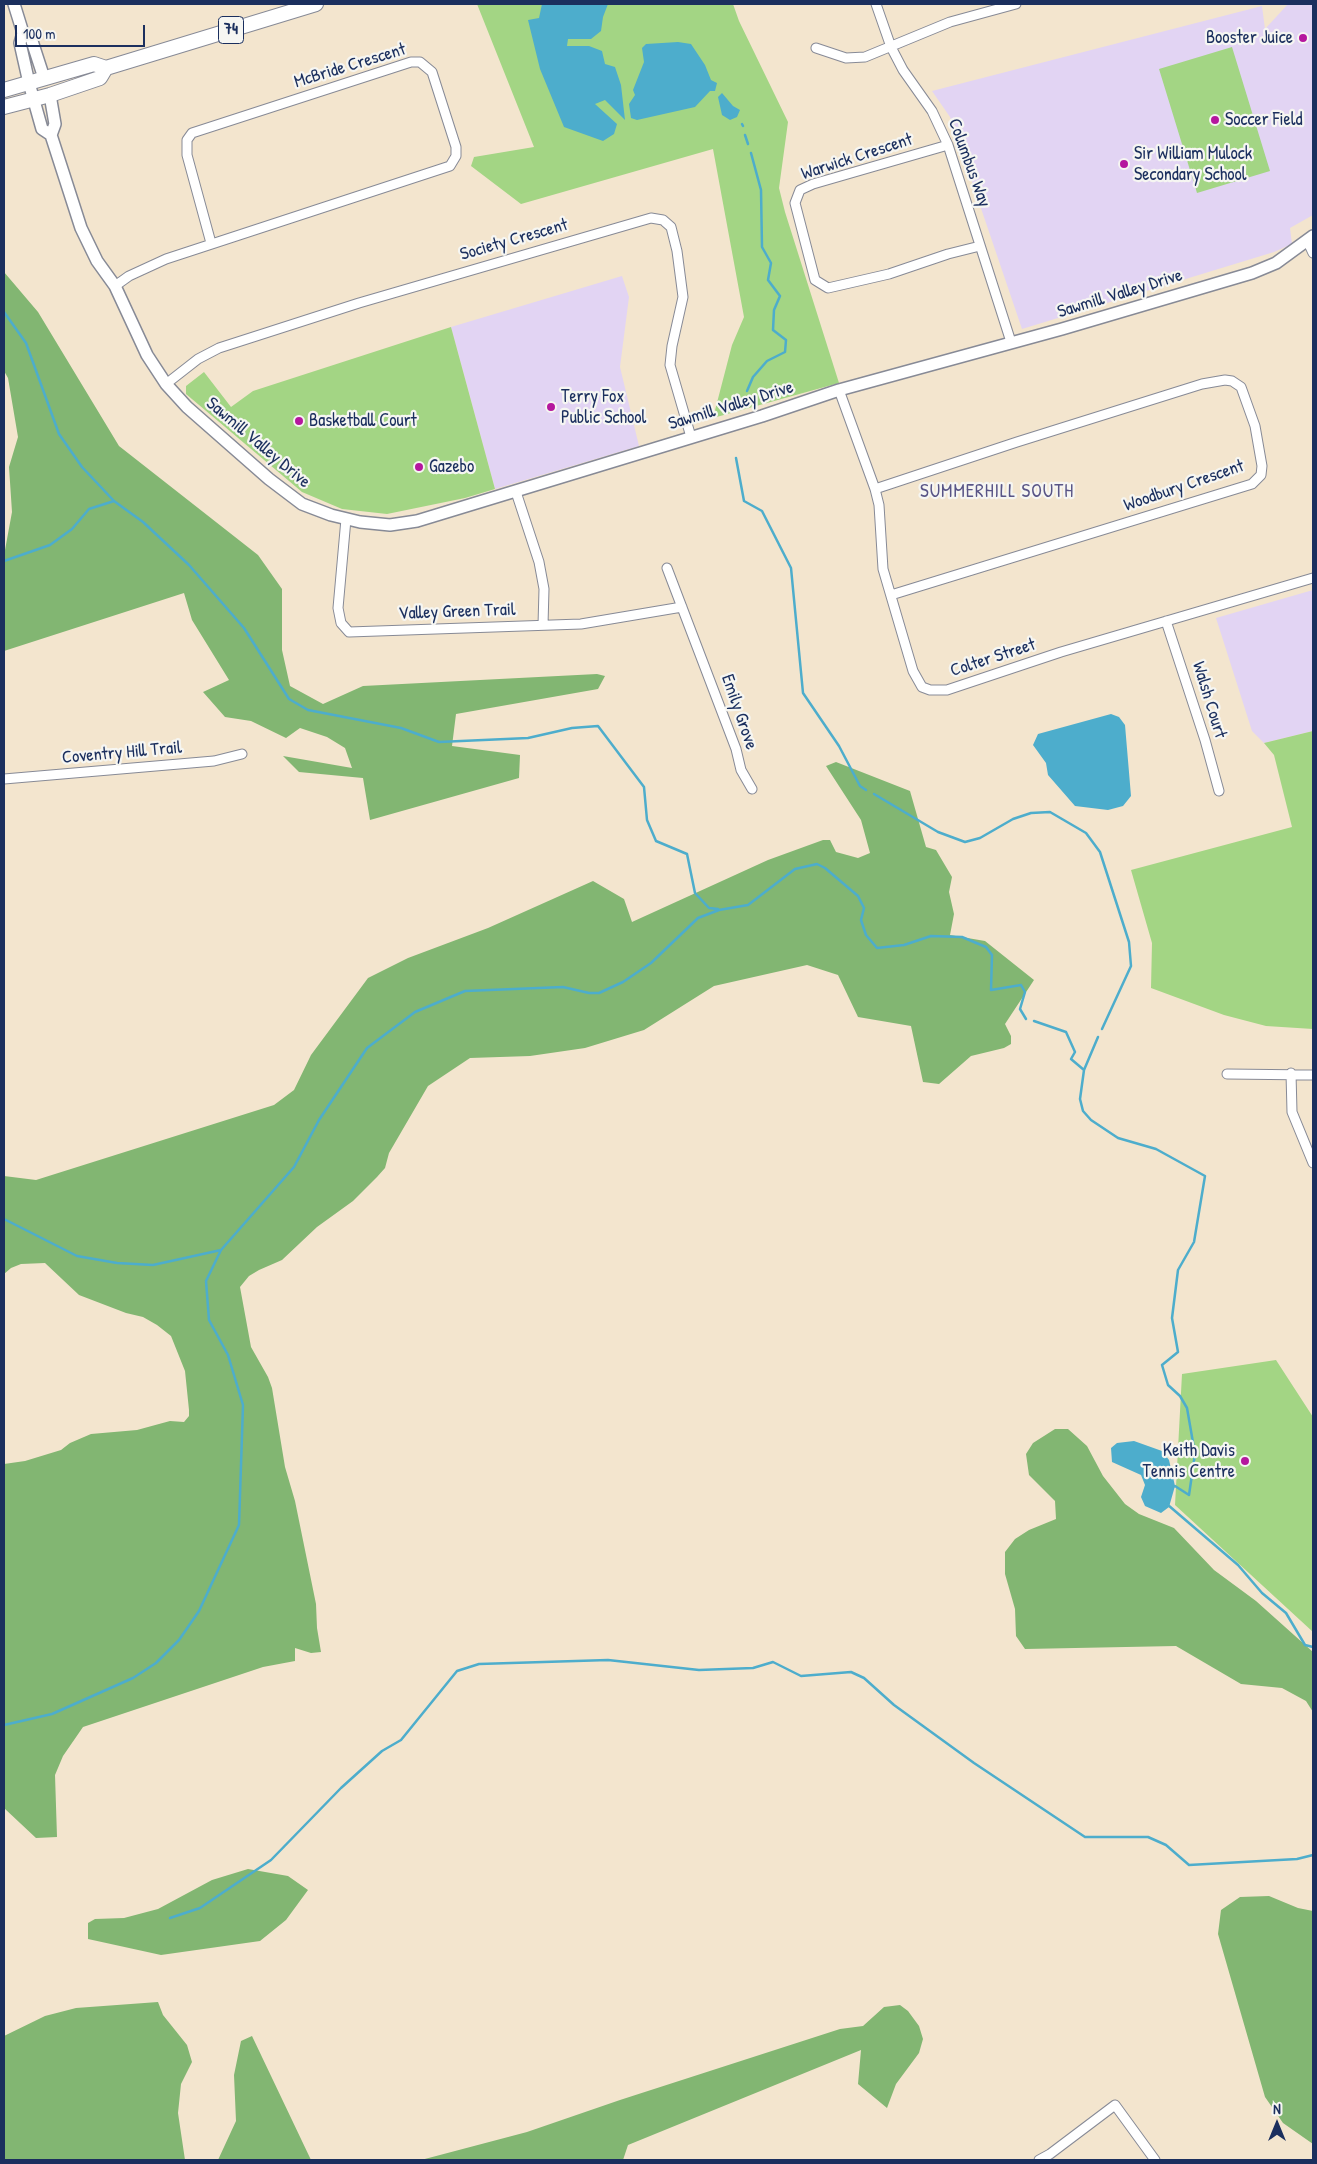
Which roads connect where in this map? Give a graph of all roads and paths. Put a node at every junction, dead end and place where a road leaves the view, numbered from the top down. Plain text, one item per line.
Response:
1 (14, 4) edge
2 (316, 4) edge
3 (876, 4) edge
4 (1016, 4) edge
5 (995, 6) edge
6 (23, 33) junction
7 (891, 46) junction
8 (816, 48) dead end
9 (106, 68) junction
10 (44, 78) junction
11 (29, 83) junction
12 (4, 90) edge
13 (50, 95) junction
14 (33, 99) junction
15 (4, 106) edge
16 (51, 136) junction
17 (948, 145) junction
18 (1310, 238) edge
19 (211, 243) junction
20 (980, 246) junction
21 (1313, 253) edge
22 (115, 286) junction
23 (1010, 342) junction
24 (166, 384) junction
25 (839, 390) junction
26 (691, 437) junction
27 (874, 489) junction
28 (516, 492) junction
29 (346, 519) junction
30 (667, 568) dead end
31 (1313, 578) edge
32 (891, 594) junction
33 (682, 607) junction
34 (1166, 620) junction
35 (543, 625) junction
36 (242, 754) dead end
37 (4, 779) edge
38 (752, 789) dead end
39 (1219, 791) dead end
40 (1291, 1073) junction
41 (1227, 1074) dead end
42 (1313, 1074) edge
43 (1313, 1163) edge
44 (1039, 2160) edge
45 (1155, 2160) edge

1 - 6 street
2 - 9 main road, 74
3 - 7 street, Columbus Way
4 - 5 street
5 - 7 street
6 - 10 street
6 - 11 street, Sawmill Valley Drive
7 - 8 street
7 - 17 street, Columbus Way
9 - 10 main road, 74
9 - 13 main road, 74
10 - 11 main road, 74
10 - 13 street
11 - 12 main road, 74
11 - 14 street, Sawmill Valley Drive
13 - 14 main road, 74
13 - 16 street, Sawmill Valley Drive
14 - 15 main road, 74
14 - 16 street, Sawmill Valley Drive
16 - 22 street, Sawmill Valley Drive
17 - 20 street, Columbus Way
17 - 20 street, Warwick Crescent
18 - 21 street
18 - 23 street, Sawmill Valley Drive
19 - 19 street, McBride Crescent
19 - 22 street, McBride Crescent
20 - 23 street, Columbus Way
22 - 24 street, Sawmill Valley Drive
23 - 25 street, Sawmill Valley Drive
24 - 26 street, Society Crescent
24 - 29 street, Sawmill Valley Drive
25 - 26 street, Sawmill Valley Drive
25 - 27 street, Colter Street
26 - 28 street, Sawmill Valley Drive
27 - 32 street, Colter Street
27 - 32 street, Woodbury Crescent
28 - 29 street, Sawmill Valley Drive
28 - 35 street
29 - 35 street, Valley Green Trail
30 - 33 street
31 - 34 street, Colter Street
32 - 34 street, Colter Street
33 - 35 street, Valley Green Trail
33 - 38 street, Emily Grove
34 - 39 street, Walsh Court
36 - 37 street, Coventry Hill Trail
40 - 41 street
40 - 42 street
40 - 43 street
44 - 45 street

